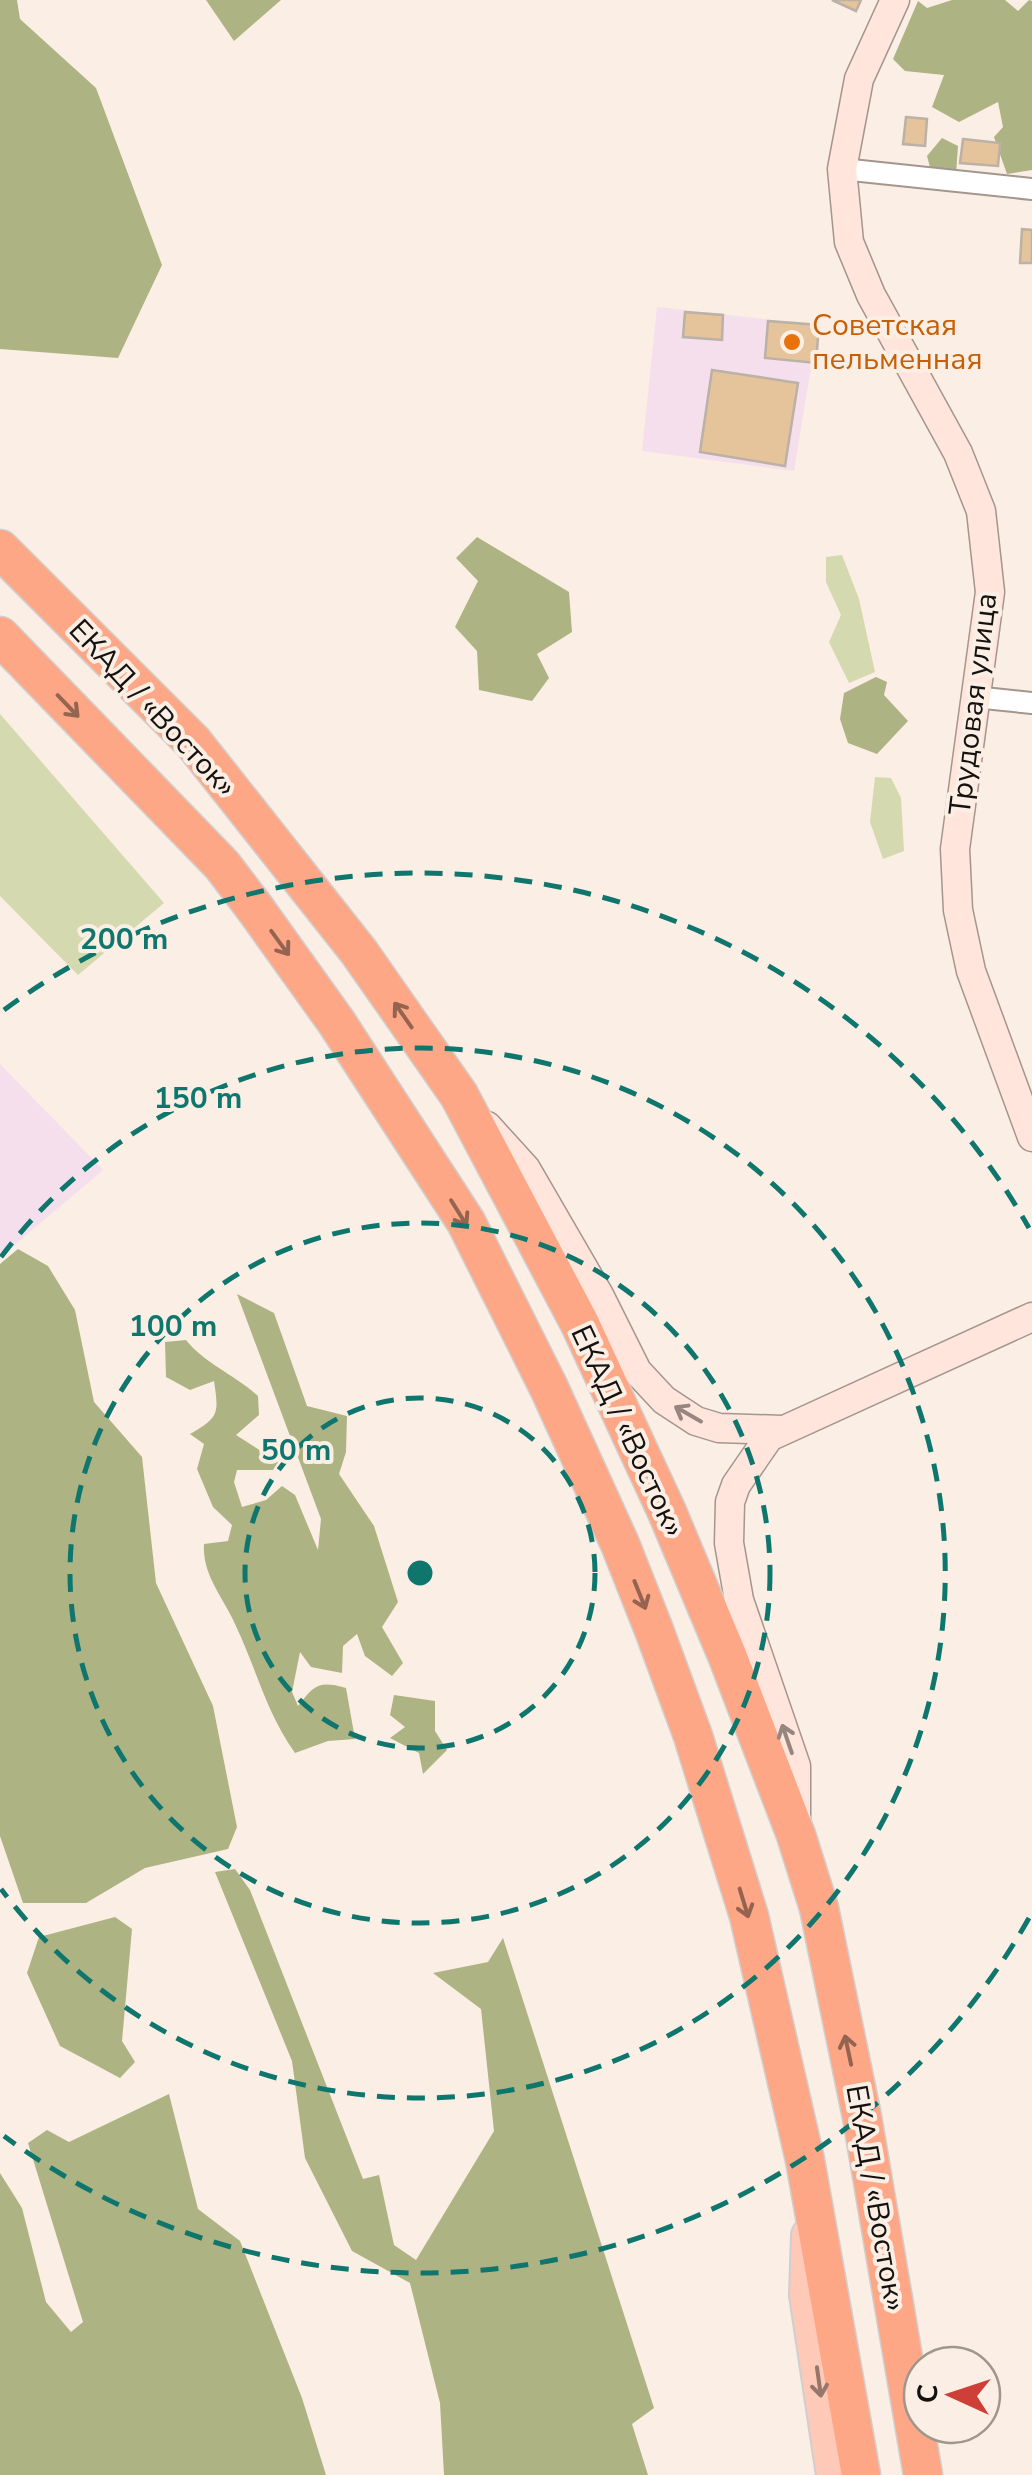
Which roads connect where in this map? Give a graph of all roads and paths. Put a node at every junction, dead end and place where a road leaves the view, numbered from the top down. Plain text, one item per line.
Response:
1 (895, 0) edge
2 (842, 169) junction
3 (1032, 189) edge
4 (0, 549) edge
5 (0, 636) edge
6 (974, 697) junction
7 (1032, 703) edge
8 (460, 1095) junction
9 (1032, 1137) edge
10 (1032, 1317) edge
11 (782, 1430) junction
12 (796, 1835) junction
13 (808, 2180) junction
14 (902, 2348) edge
15 (918, 2445) edge
16 (925, 2445) edge
17 (833, 2475) edge
18 (861, 2475) edge
19 (923, 2475) edge
20 (936, 2475) edge

1 - 2 main road, Трудовая улица
2 - 3 street
2 - 6 main road, Трудовая улица
8 -> 4 highway, ЕКАД / «Восток»
5 -> 13 highway, ЕКАД / «Восток»
6 - 7 street
6 - 9 main road, Трудовая улица
11 -> 8 main road
8 - 12 highway, ЕКАД / «Восток»
10 - 11 main road
12 -> 11 main road
14 -> 12 highway, ЕКАД / «Восток»
13 -> 17 main road
13 - 18 highway, ЕКАД / «Восток»
15 - 19 highway, ЕКАД / «Восток»
16 - 20 highway

